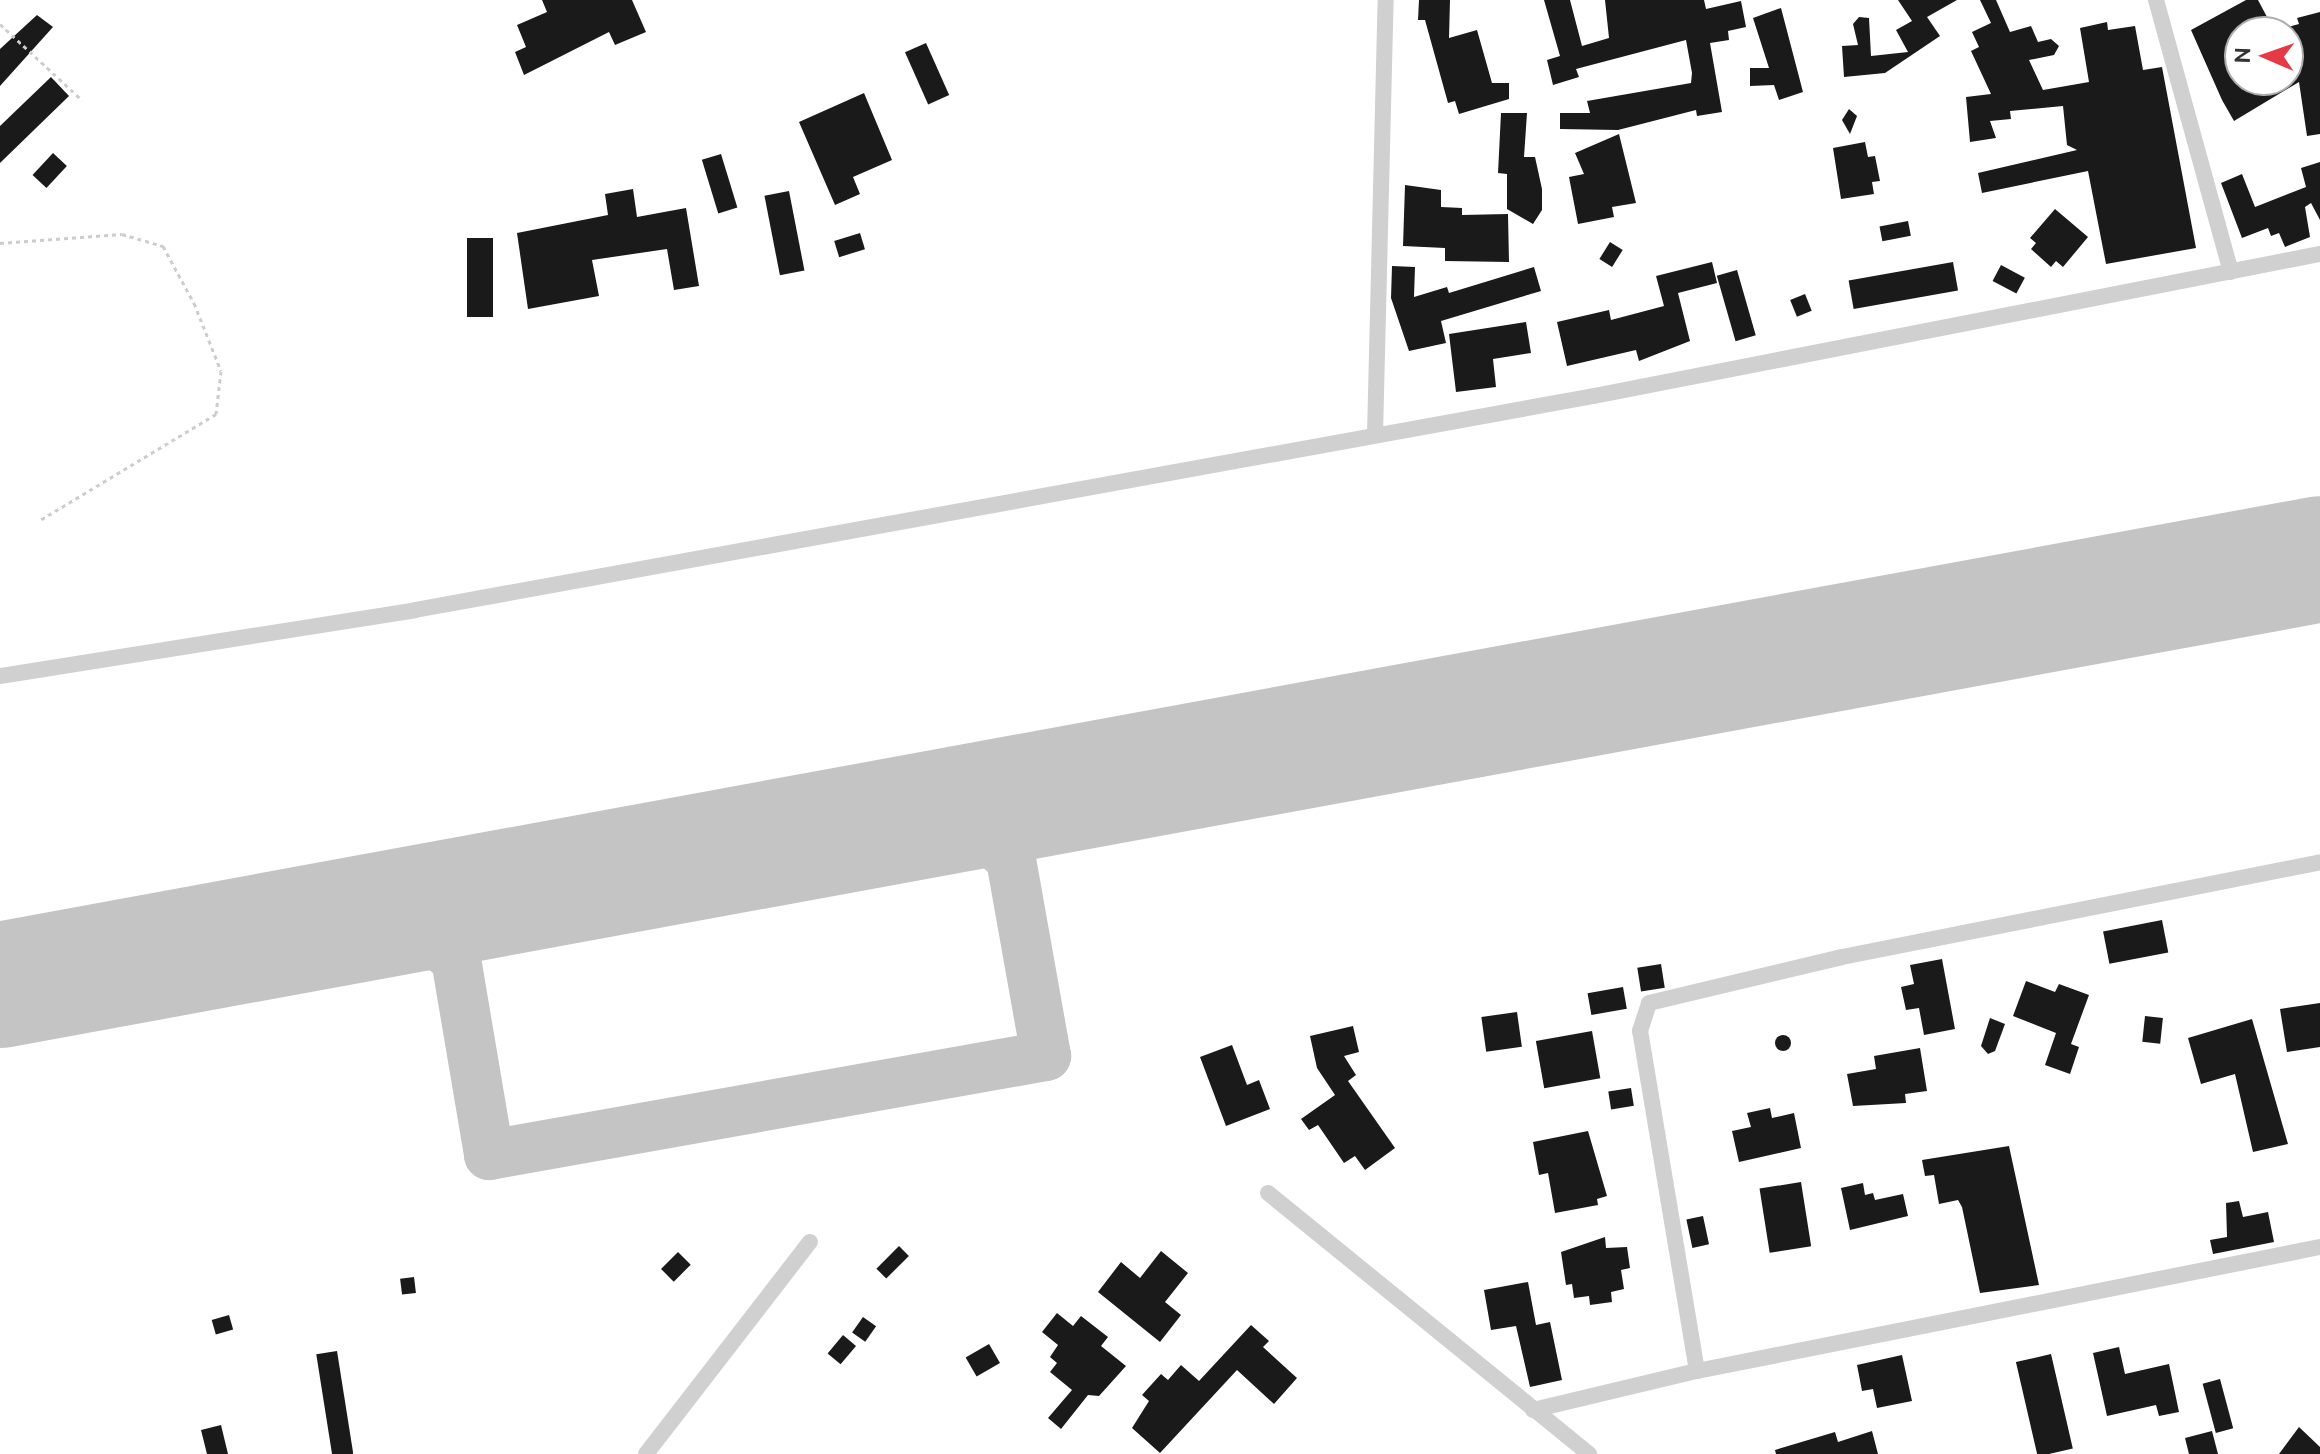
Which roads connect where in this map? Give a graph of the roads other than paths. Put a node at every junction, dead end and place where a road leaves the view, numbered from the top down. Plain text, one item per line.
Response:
1 (1386, 0) edge
2 (2156, 0) edge
3 (2320, 254) edge
4 (2231, 272) junction
5 (1375, 435) junction
6 (0, 676) edge
7 (2320, 862) edge
8 (1268, 1193) dead end
9 (810, 1242) dead end
10 (2320, 1247) edge
11 (1697, 1371) junction
12 (1533, 1410) junction
13 (646, 1454) edge
14 (1589, 1454) edge

1 - 5 street
2 - 4 street
3 - 4 street
4 - 5 street
5 - 6 street
7 - 11 street
8 - 12 street
9 - 13 street
10 - 11 street
11 - 12 street
12 - 14 street

